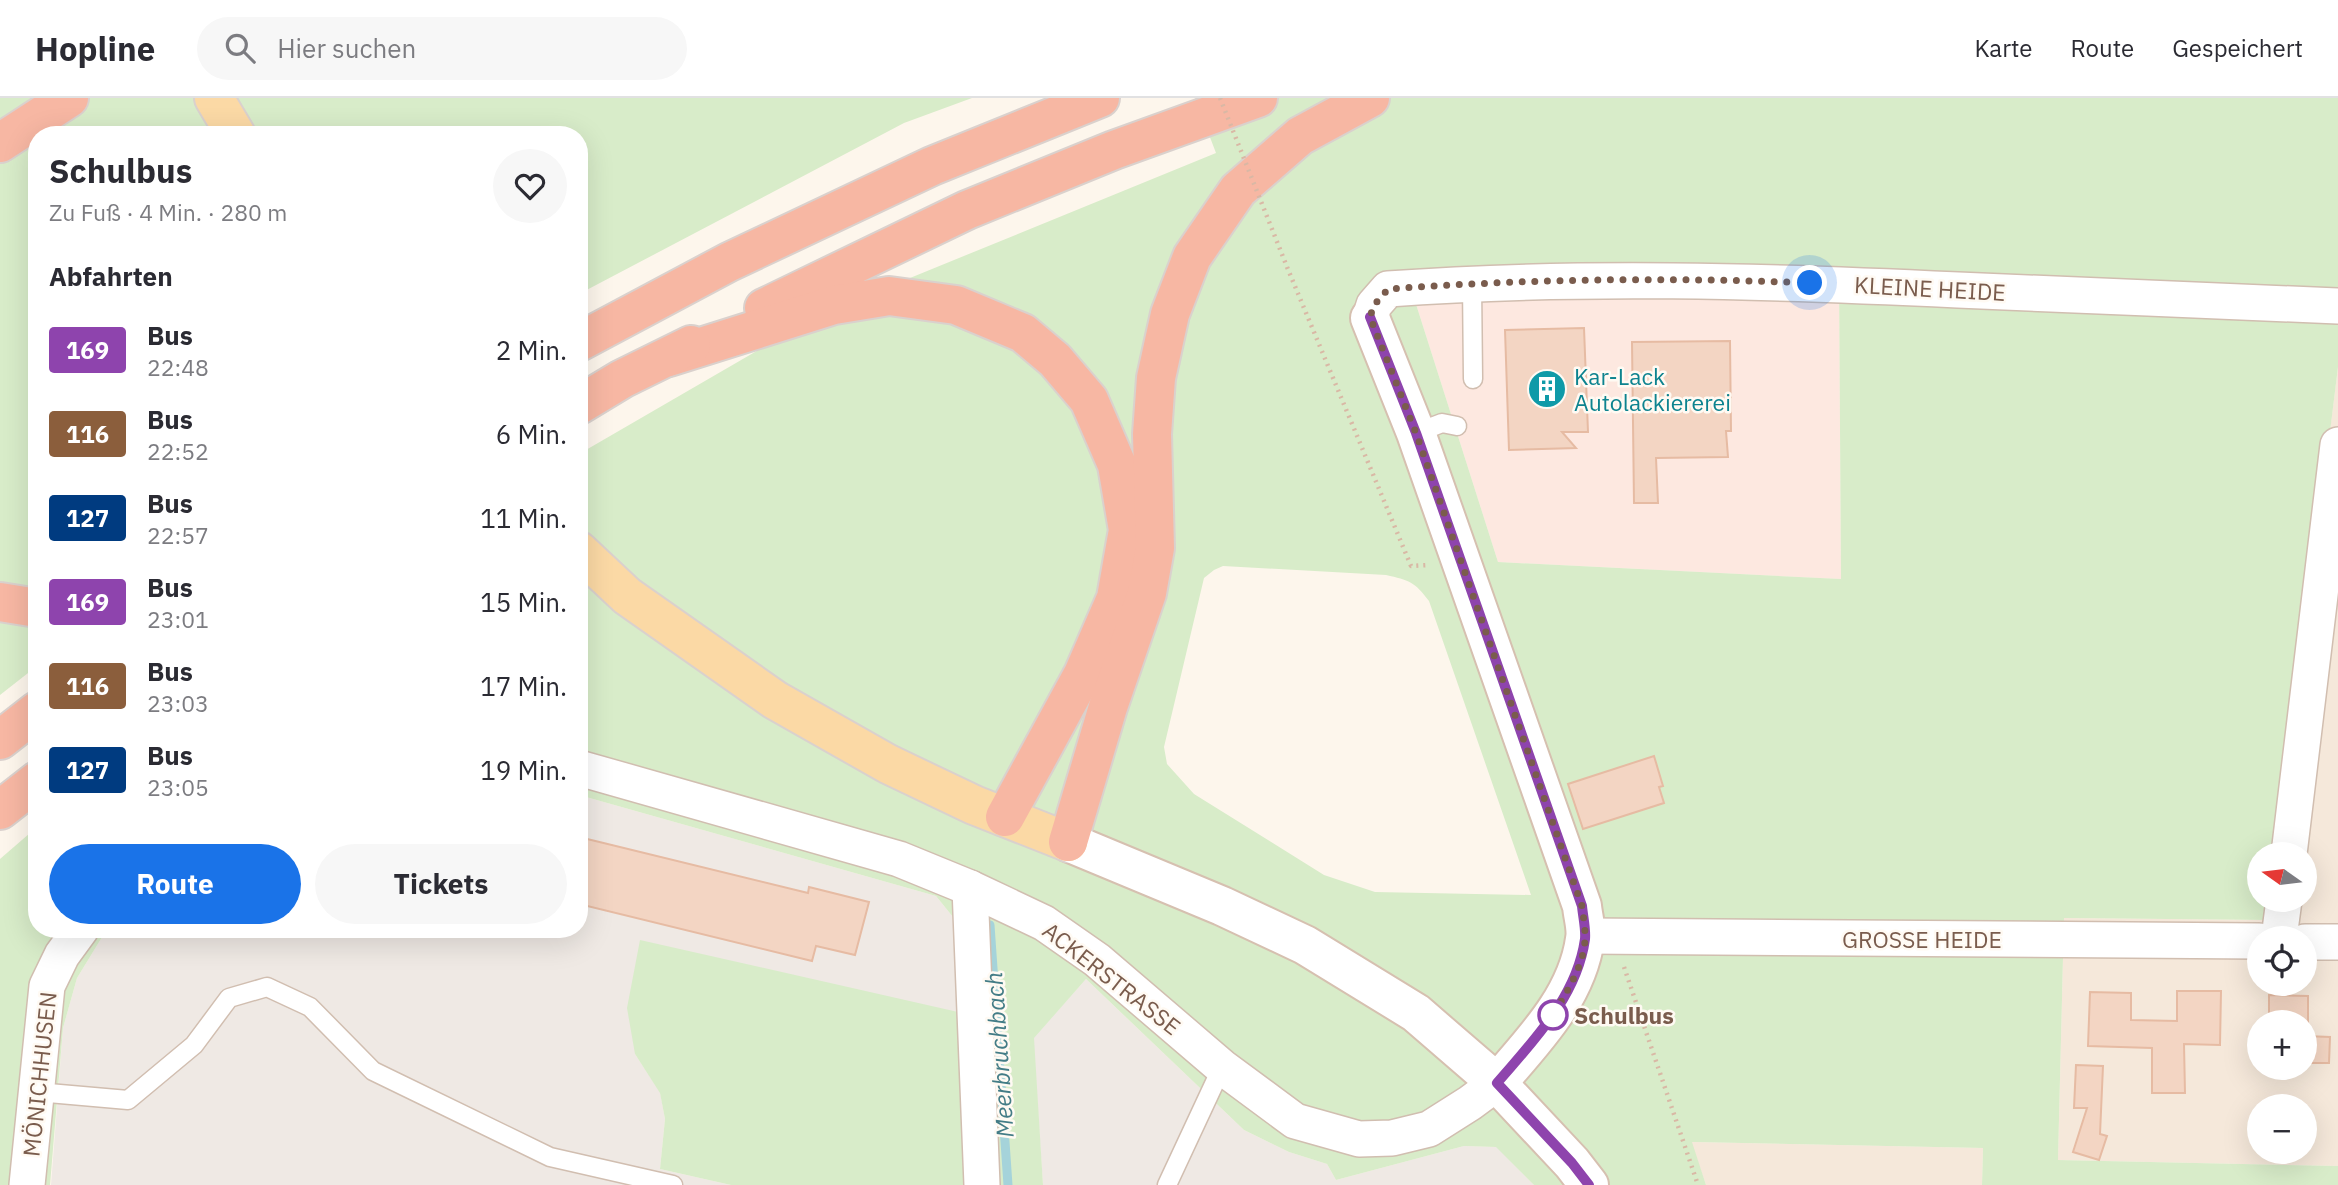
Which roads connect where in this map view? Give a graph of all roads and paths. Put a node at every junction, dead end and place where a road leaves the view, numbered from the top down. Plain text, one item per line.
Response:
1 (69, 98) edge
2 (214, 98) edge
3 (1100, 98) edge
4 (1220, 98) edge
5 (1258, 98) edge
6 (1370, 98) edge
7 (231, 126) edge
8 (0, 143) edge
9 (1472, 283) junction
10 (2338, 306) edge
11 (1370, 317) joint
12 (588, 337) edge
13 (669, 357) junction
14 (1473, 379) dead end
15 (588, 400) edge
16 (1457, 426) dead end
17 (1416, 433) junction
18 (2338, 445) edge
19 (588, 559) edge
20 (1411, 566) dead end
21 (0, 602) edge
22 (28, 607) edge
23 (28, 718) edge
24 (0, 740) edge
25 (588, 771) edge
26 (28, 787) edge
27 (0, 810) edge
28 (1006, 817) junction
29 (1068, 842) junction
30 (2290, 842) edge
31 (970, 888) junction
32 (1601, 936) junction
33 (74, 938) edge
34 (2247, 941) edge
35 (2317, 942) edge
36 (2338, 942) edge
37 (1222, 1067) junction
38 (1497, 1083) junction
39 (37, 1092) junction
40 (27, 1185) edge
41 (673, 1185) edge
42 (982, 1185) edge
43 (1167, 1185) edge
44 (1589, 1185) edge
45 (1698, 1185) edge

1 - 8 highway
2 - 7 main road
3 - 12 highway
4 - 20 path, bridge
5 - 13 highway
6 - 29 highway
9 - 10 street, KLEINE HEIDE
9 - 11 street, KLEINE HEIDE
9 - 14 lane
11 - 17 street
13 - 15 highway
13 - 28 highway
16 - 17 lane
17 - 32 street
18 - 30 street
19 - 28 main road
21 - 22 highway
23 - 24 highway
25 - 31 street, ACKERSTRASSE
26 - 27 highway
28 - 29 main road
29 - 38 street
31 - 37 street, ACKERSTRASSE
31 - 42 street
32 - 34 street, GROSSE HEIDE
32 - 38 street
32 - 45 path
33 - 39 street, MÖNICHHUSEN
35 - 36 street
37 - 38 street, ACKERSTRASSE
37 - 43 lane
38 - 44 street
39 - 40 street, MÖNICHHUSEN
39 - 41 lane

